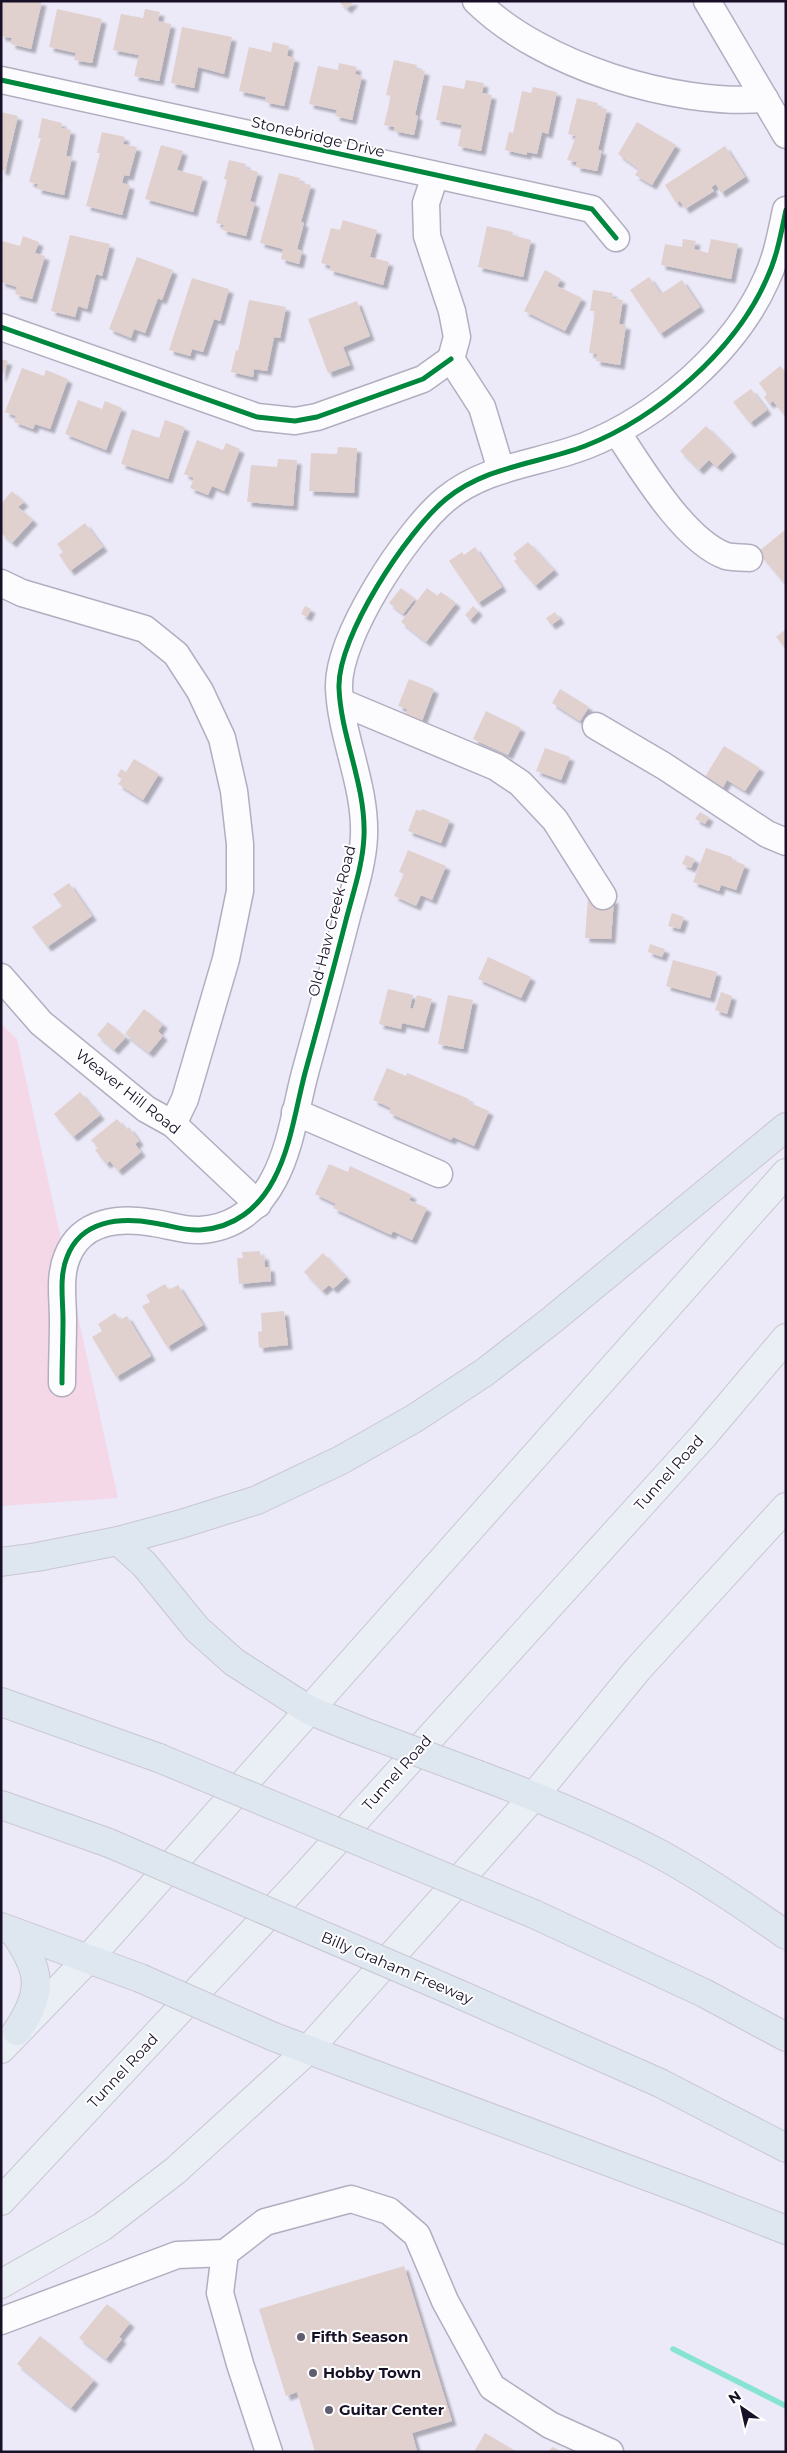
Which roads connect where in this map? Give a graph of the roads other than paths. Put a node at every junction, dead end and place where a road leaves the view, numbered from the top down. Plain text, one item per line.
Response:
1 (476, 1) edge
2 (707, 1) edge
3 (1, 80) edge
4 (765, 99) junction
5 (786, 135) edge
6 (435, 176) junction
7 (786, 210) edge
8 (616, 238) dead end
9 (1, 327) edge
10 (451, 359) junction
11 (617, 432) junction
12 (501, 470) junction
13 (749, 558) dead end
14 (1, 583) edge
15 (341, 702) junction
16 (596, 726) dead end
17 (786, 842) edge
18 (603, 896) dead end
19 (1, 976) edge
20 (294, 1112) junction
21 (173, 1124) junction
22 (786, 1126) edge
23 (786, 1173) edge
24 (439, 1174) dead end
25 (258, 1204) junction
26 (786, 1338) edge
27 (62, 1383) dead end
28 (786, 1507) edge
29 (118, 1541) junction
30 (1, 1562) edge
31 (1, 1702) edge
32 (309, 1710) junction
33 (534, 1796) junction
34 (1, 1805) edge
35 (7, 1929) edge
36 (786, 1936) edge
37 (90, 1958) junction
38 (786, 2037) edge
39 (9, 2040) edge
40 (308, 2050) junction
41 (786, 2148) edge
42 (1, 2201) edge
43 (786, 2230) edge
44 (225, 2253) junction
45 (1, 2284) edge
46 (1, 2321) edge
47 (269, 2452) edge
48 (610, 2452) edge

1 - 4 street
2 - 4 street
3 - 6 street, Stonebridge Drive
4 - 5 street
6 - 8 street, Stonebridge Drive
6 - 10 street
7 - 11 street, Old Haw Creek Road
9 - 10 street
10 - 12 street
11 - 12 street, Old Haw Creek Road
11 - 13 street
12 - 15 street, Old Haw Creek Road
14 - 21 street
15 - 18 street
15 - 20 street, Old Haw Creek Road
16 - 17 street
19 - 21 street, Weaver Hill Road
20 - 24 street
20 - 25 street, Old Haw Creek Road
21 - 25 street, Weaver Hill Road
22 - 29 highway
23 - 32 main road
25 - 27 street, Old Haw Creek Road
26 - 42 main road, Tunnel Road
28 - 33 main road
29 - 30 highway
29 - 32 highway
31 - 38 highway, bridge
32 - 33 highway, bridge
32 - 37 main road
33 - 36 highway
33 - 40 main road
34 - 41 highway, Billy Graham Freeway, bridge
35 - 37 highway
35 - 39 highway
37 - 39 main road
37 - 40 highway, bridge
40 - 43 highway
40 - 45 main road
44 - 46 street
44 - 47 street
44 - 48 street

